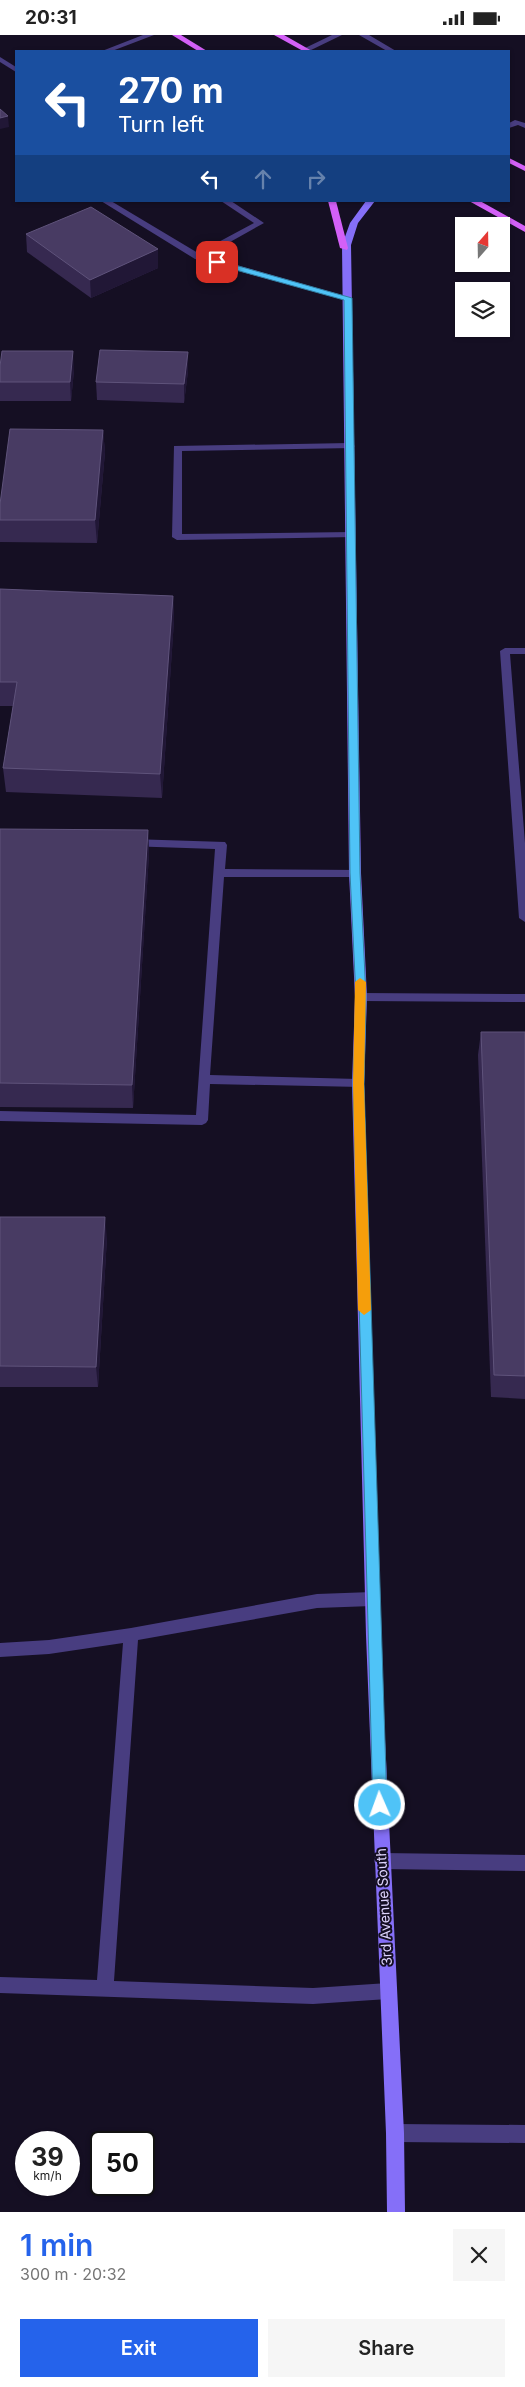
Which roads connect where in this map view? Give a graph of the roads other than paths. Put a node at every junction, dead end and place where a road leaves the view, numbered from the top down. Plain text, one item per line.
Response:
1 (150, 35) edge
2 (176, 35) edge
3 (278, 35) edge
4 (338, 35) edge
5 (363, 35) edge
6 (109, 50) edge
7 (201, 50) edge
8 (306, 50) edge
9 (390, 50) edge
10 (0, 59) edge
11 (15, 69) edge
12 (510, 118) edge
13 (521, 124) edge
14 (510, 161) edge
15 (525, 169) edge
16 (107, 202) edge
17 (227, 202) edge
18 (332, 202) edge
19 (370, 202) edge
20 (475, 202) edge
21 (525, 229) edge
22 (344, 248) junction
23 (198, 257) junction
24 (348, 298) junction
25 (350, 446) junction
26 (352, 535) junction
27 (525, 651) edge
28 (116, 843) edge
29 (219, 873) junction
30 (355, 873) junction
31 (525, 918) edge
32 (361, 997) junction
33 (525, 998) edge
34 (204, 1079) junction
35 (358, 1084) junction
36 (0, 1117) edge
37 (372, 1599) junction
38 (131, 1635) junction
39 (0, 1650) edge
40 (382, 1861) junction
41 (525, 1863) edge
42 (0, 1985) edge
43 (105, 1988) junction
44 (388, 1991) junction
45 (395, 2133) junction
46 (525, 2133) edge
47 (396, 2212) edge

1 - 6 lane
2 - 7 main road
3 - 8 main road
4 - 8 lane
5 - 9 lane
10 - 11 lane
12 - 13 lane
14 - 15 main road
16 - 23 lane
17 - 23 lane
18 - 22 main road
19 - 22 main road, 3rd Avenue South
20 - 21 main road
22 - 24 main road, 3rd Avenue South
23 - 24 lane
24 - 25 main road, 3rd Avenue South
25 - 26 main road, 3rd Avenue South
25 - 26 lane
26 - 30 main road, 3rd Avenue South
27 - 31 lane
28 - 29 lane
29 - 30 lane
29 - 34 lane
30 - 32 main road, 3rd Avenue South
32 - 33 lane
32 - 35 main road, 3rd Avenue South
34 - 35 lane
34 - 36 lane
35 - 37 main road, 3rd Avenue South
37 - 38 lane
37 - 40 main road, 3rd Avenue South
38 - 39 lane
38 - 43 lane
40 - 41 lane
40 - 44 main road, 3rd Avenue South
42 - 43 lane
43 - 44 lane
44 - 45 main road, 3rd Avenue South
45 - 46 lane
45 - 47 main road, 3rd Avenue South

